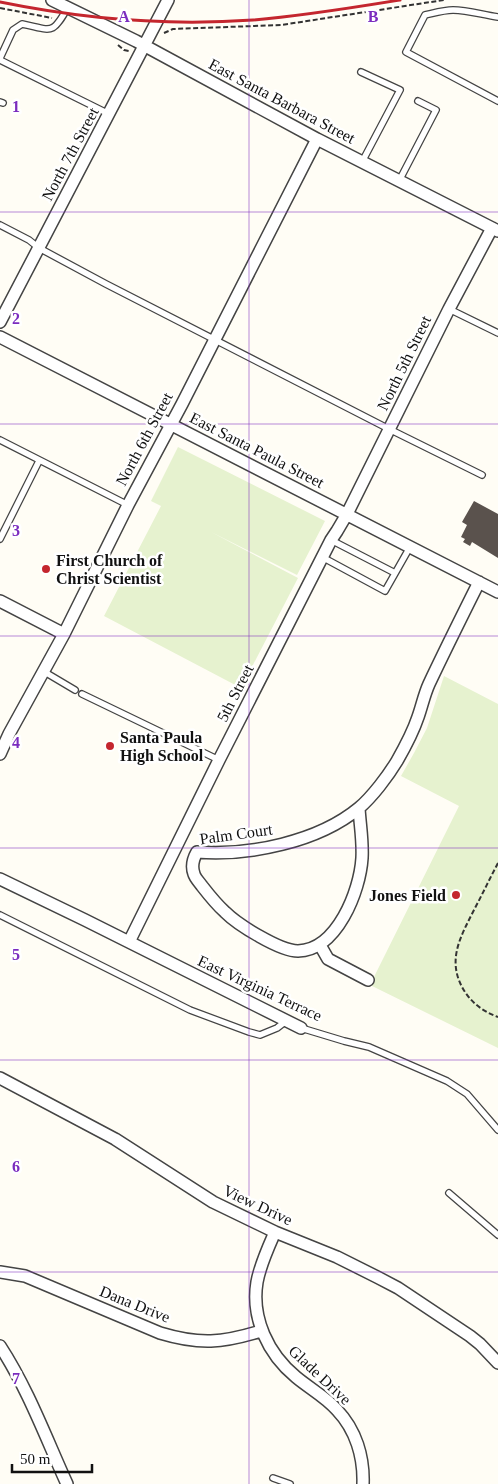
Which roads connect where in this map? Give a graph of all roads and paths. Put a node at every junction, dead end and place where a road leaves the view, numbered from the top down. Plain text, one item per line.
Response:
1 (52, 0) edge
2 (168, 0) edge
3 (444, 0) edge
4 (68, 8) junction
5 (498, 17) edge
6 (164, 33) dead end
7 (145, 46) junction
8 (0, 59) edge
9 (361, 72) dead end
10 (418, 101) dead end
11 (498, 101) edge
12 (109, 114) junction
13 (317, 139) junction
14 (362, 162) junction
15 (399, 181) junction
16 (0, 225) edge
17 (495, 229) edge
18 (39, 248) junction
19 (449, 309) junction
20 (0, 322) edge
21 (498, 334) edge
22 (0, 337) edge
23 (214, 338) junction
24 (171, 424) junction
25 (389, 429) junction
26 (0, 440) edge
27 (39, 461) junction
28 (482, 476) dead end
29 (128, 505) junction
30 (347, 514) junction
31 (0, 539) edge
32 (330, 540) junction
33 (410, 547) junction
34 (322, 557) junction
35 (395, 573) junction
36 (479, 582) junction
37 (498, 592) edge
38 (0, 601) edge
39 (64, 634) junction
40 (43, 671) junction
41 (75, 690) dead end
42 (82, 694) dead end
43 (1, 750) edge
44 (219, 760) junction
45 (359, 808) junction
46 (498, 863) edge
47 (0, 879) edge
48 (0, 915) edge
49 (129, 942) junction
50 (320, 945) junction
51 (368, 980) dead end
52 (498, 1017) edge
53 (286, 1021) junction
54 (301, 1028) joint
55 (0, 1078) edge
56 (498, 1130) edge
57 (449, 1193) dead end
58 (275, 1232) junction
59 (498, 1235) edge
60 (0, 1272) edge
61 (261, 1331) junction
62 (0, 1346) edge
63 (498, 1363) edge
64 (274, 1478) dead end
65 (67, 1484) edge
66 (290, 1484) edge
67 (363, 1484) edge

1 - 4 street, East Santa Barbara Street
2 - 7 street, North 7th Street
3 - 6 path
4 - 7 street, East Santa Barbara Street
4 - 8 lane
5 - 11 lane
7 - 12 street, North 7th Street
7 - 13 street, East Santa Barbara Street
8 - 12 lane
9 - 14 lane
10 - 15 lane
12 - 18 street, North 7th Street
13 - 14 street, East Santa Barbara Street
13 - 23 street, North 6th Street
14 - 15 street, East Santa Barbara Street
15 - 17 street, East Santa Barbara Street
16 - 18 lane
17 - 19 street, North 5th Street
18 - 20 street, North 7th Street
18 - 23 lane
19 - 21 lane
19 - 25 street, North 5th Street
22 - 24 street, East Santa Paula Street
23 - 24 street, North 6th Street
23 - 25 lane
24 - 29 street, North 6th Street
24 - 30 street, East Santa Paula Street
25 - 28 lane
25 - 30 street, North 5th Street
26 - 27 lane
27 - 29 lane
27 - 31 lane
29 - 39 street, North 6th Street
30 - 32 street, 5th Street
30 - 33 street, East Santa Paula Street
32 - 34 street, 5th Street
32 - 35 lane
33 - 35 lane
33 - 36 street, East Santa Paula Street
34 - 35 lane
34 - 44 street, 5th Street
36 - 37 street, East Santa Paula Street
36 - 45 street, Palm Court
38 - 39 street
39 - 40 street, North 6th Street
40 - 41 lane
40 - 43 street, North 6th Street
42 - 44 lane
44 - 49 street, 5th Street
45 - 50 street
45 - 50 street, Palm Court
46 - 52 path
47 - 49 street, East Virginia Terrace
48 - 53 lane
49 - 53 street, East Virginia Terrace
50 - 51 street
53 - 54 street, East Virginia Terrace
54 - 56 lane, East Virginia Terrace
55 - 58 street, View Drive
57 - 59 lane
58 - 61 street, Glade Drive
58 - 63 street, View Drive
60 - 61 street, Dana Drive
61 - 67 street, Glade Drive
62 - 65 street
64 - 66 lane

